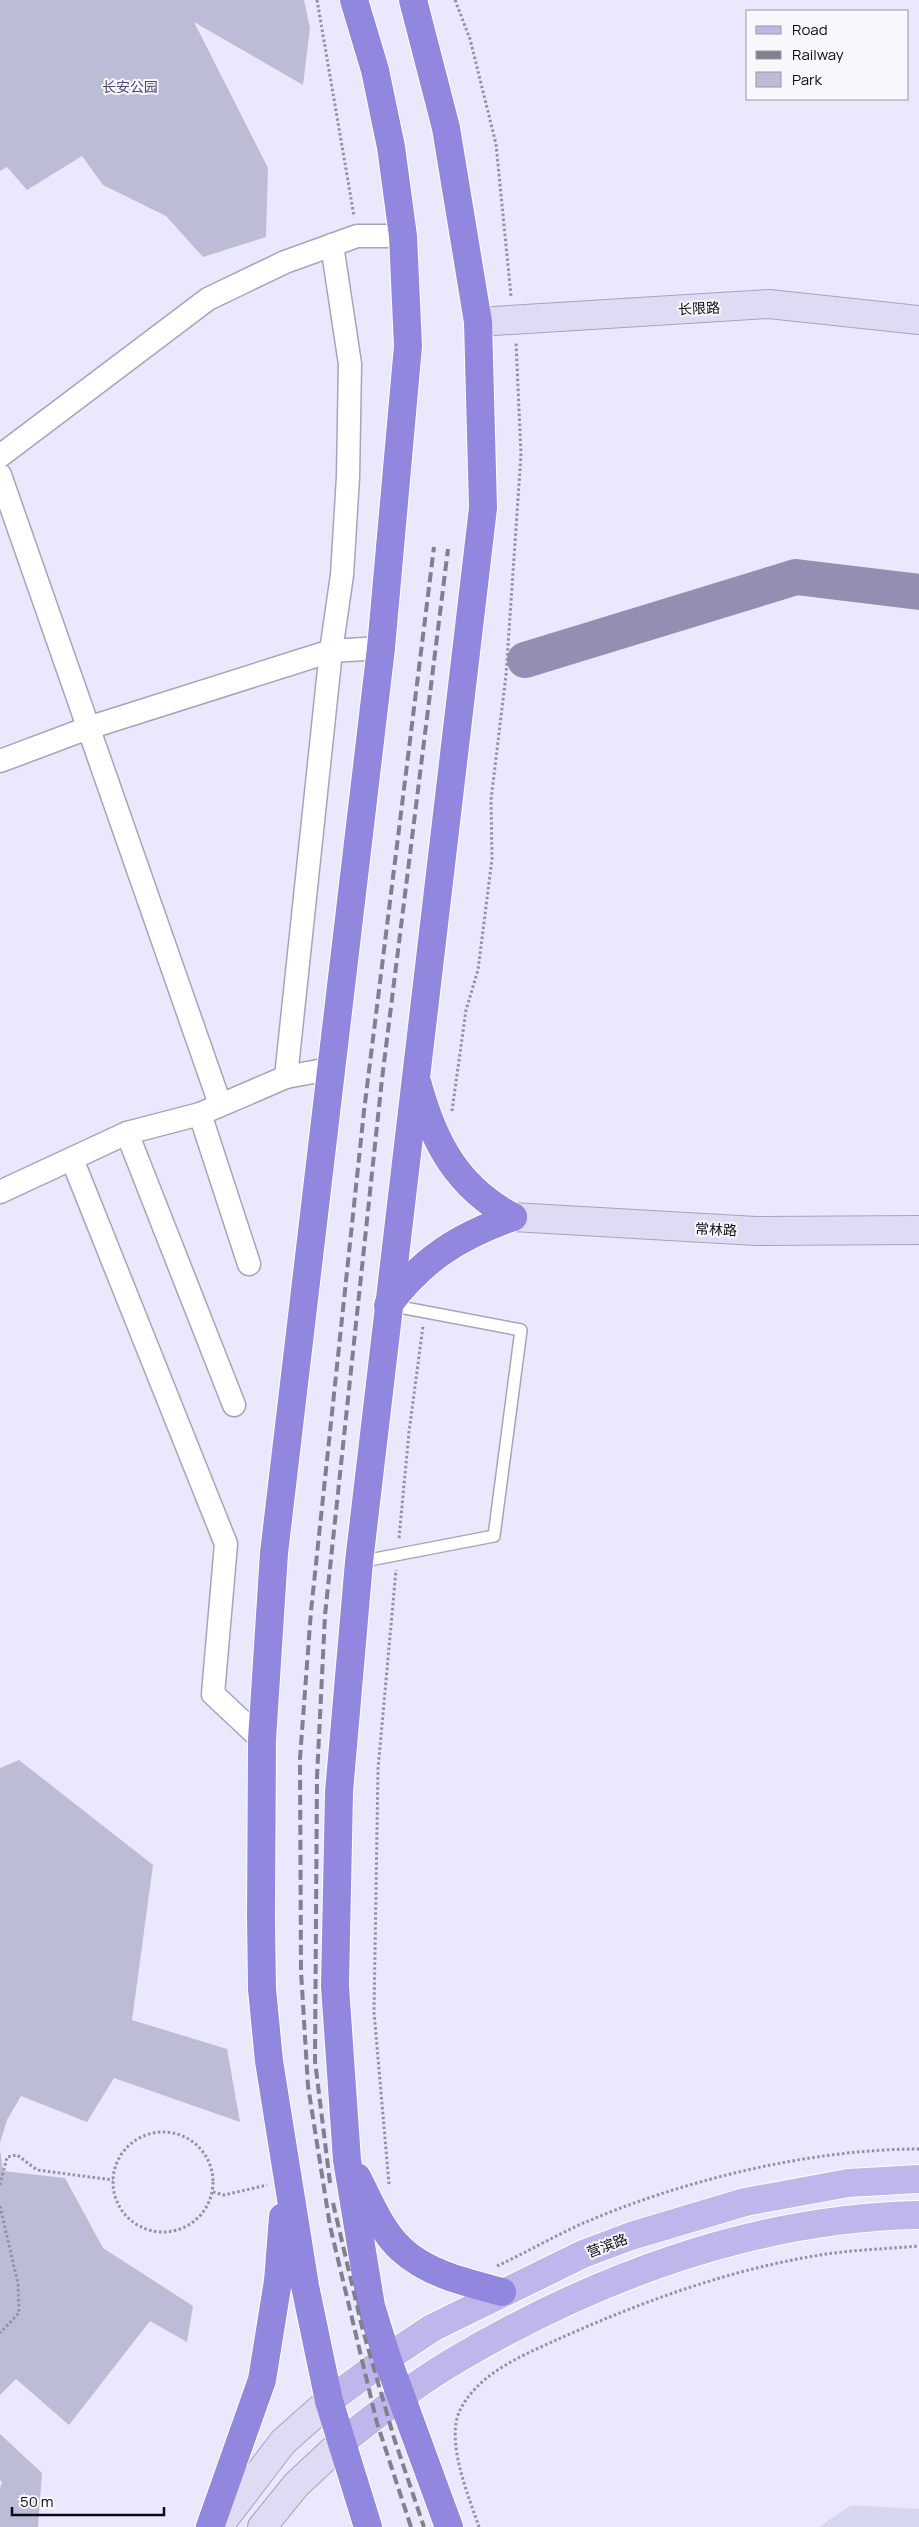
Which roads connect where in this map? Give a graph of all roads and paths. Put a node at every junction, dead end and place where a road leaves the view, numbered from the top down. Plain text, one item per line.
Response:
1 (317, 0) edge
2 (354, 0) edge
3 (413, 0) edge
4 (357, 236) junction
5 (403, 236) junction
6 (332, 245) junction
7 (919, 320) edge
8 (478, 322) junction
9 (0, 456) edge
10 (0, 475) edge
11 (381, 648) junction
12 (331, 652) junction
13 (88, 728) junction
14 (0, 761) edge
15 (330, 1069) junction
16 (416, 1075) junction
17 (286, 1078) junction
18 (220, 1104) junction
19 (200, 1114) junction
20 (127, 1133) junction
21 (72, 1159) junction
22 (0, 1192) edge
23 (513, 1217) junction
24 (919, 1230) edge
25 (249, 1264) dead end
26 (388, 1304) junction
27 (425, 1312) junction
28 (234, 1405) dead end
29 (397, 1555) junction
30 (359, 1562) junction
31 (262, 1740) junction
32 (919, 2149) edge
33 (347, 2160) junction
34 (919, 2179) edge
35 (113, 2180) junction
36 (287, 2180) junction
37 (0, 2185) edge
38 (390, 2191) dead end
39 (213, 2192) junction
40 (0, 2206) edge
41 (919, 2215) edge
42 (919, 2246) edge
43 (490, 2268) dead end
44 (502, 2292) junction
45 (0, 2333) edge
46 (387, 2358) junction
47 (401, 2397) junction
48 (329, 2401) junction
49 (342, 2442) junction
50 (210, 2527) edge
51 (218, 2527) edge
52 (262, 2527) edge
53 (368, 2527) edge
54 (449, 2527) edge
55 (479, 2527) edge

1 - 4 path
2 - 5 highway
3 - 8 highway
4 - 5 street
4 - 6 street
5 - 11 highway
6 - 9 street
6 - 12 street
7 - 8 street, 长限路
8 - 16 highway
10 - 13 street
11 - 12 street
11 - 15 highway
12 - 13 street
12 - 17 street
13 - 14 street
13 - 18 street
15 - 17 street
15 - 31 highway
16 - 23 highway
16 - 26 highway
17 - 18 street
18 - 19 street
19 - 20 street
19 - 25 street
20 - 21 street
20 - 28 street
21 - 22 street
21 - 31 street
23 - 24 street, 常林路
23 - 26 highway
26 - 27 lane
26 - 30 highway
27 - 29 path
27 - 29 lane
29 - 30 lane
29 - 38 path
30 - 33 highway
31 - 36 highway
32 - 43 path
33 - 44 highway
33 - 46 highway
34 - 44 main road, 营滨路
35 - 37 path
35 - 39 path
35 - 39 path
36 - 39 path
36 - 48 highway
36 - 50 highway
40 - 45 path
41 - 47 main road
42 - 55 path
44 - 46 main road, 营滨路
46 - 47 highway
46 - 48 main road, 营滨路
47 - 49 main road
47 - 54 highway
48 - 49 highway
48 - 51 street
49 - 52 street
49 - 53 highway

